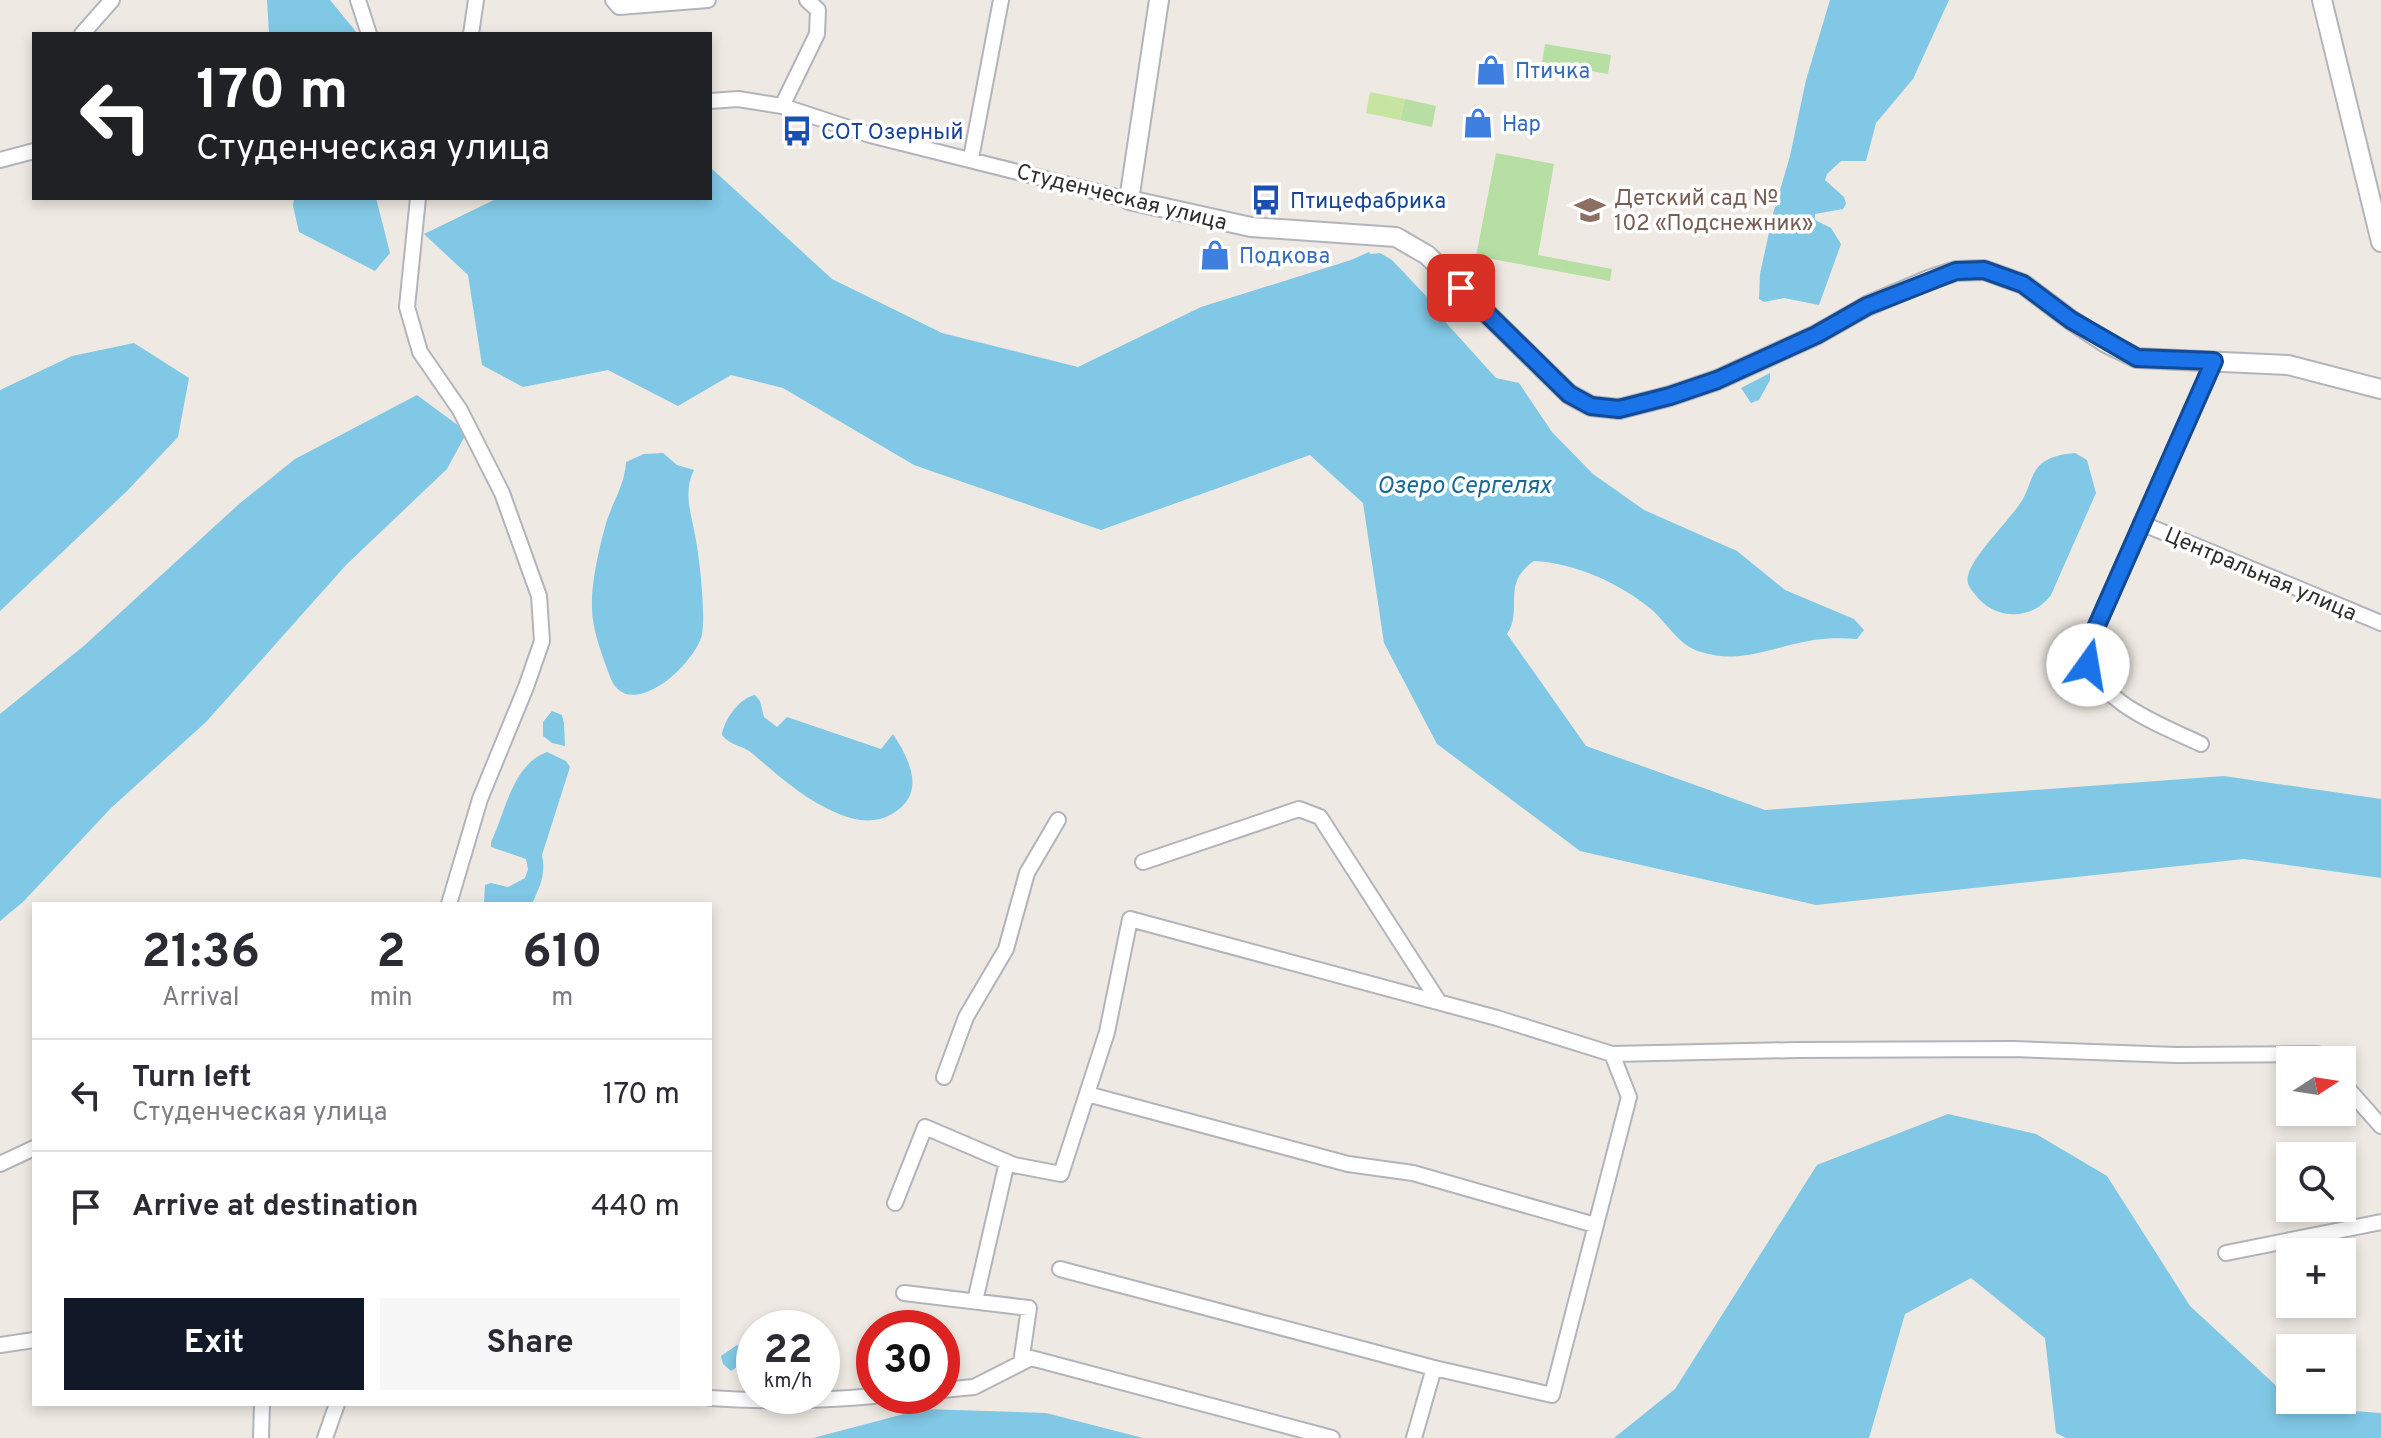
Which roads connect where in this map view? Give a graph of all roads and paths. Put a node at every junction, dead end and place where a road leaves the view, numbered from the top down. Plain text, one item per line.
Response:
1 (112, 0) edge
2 (358, 0) edge
3 (476, 0) edge
4 (613, 0) edge
5 (708, 0) edge
6 (809, 0) edge
7 (1001, 0) edge
8 (1159, 0) edge
9 (2322, 0) edge
10 (84, 32) edge
11 (368, 32) edge
12 (471, 32) edge
13 (712, 101) edge
14 (782, 106) junction
15 (32, 152) edge
16 (971, 158) junction
17 (0, 160) edge
18 (418, 200) edge
19 (1129, 200) junction
20 (2380, 232) edge
21 (2214, 361) junction
22 (2381, 389) edge
23 (2141, 523) junction
24 (2381, 623) edge
25 (2201, 744) dead end
26 (1058, 820) dead end
27 (1143, 862) dead end
28 (450, 902) edge
29 (1439, 1002) junction
30 (1612, 1054) junction
31 (2276, 1054) edge
32 (944, 1077) dead end
33 (1087, 1094) junction
34 (2356, 1098) edge
35 (2381, 1126) edge
36 (32, 1149) edge
37 (1007, 1162) junction
38 (0, 1164) edge
39 (895, 1203) dead end
40 (2381, 1222) edge
41 (1595, 1225) junction
42 (2226, 1253) dead end
43 (1060, 1269) dead end
44 (904, 1293) dead end
45 (975, 1301) junction
46 (32, 1340) edge
47 (0, 1345) edge
48 (1021, 1363) junction
49 (1434, 1368) junction
50 (960, 1388) edge
51 (712, 1398) edge
52 (856, 1398) edge
53 (262, 1406) edge
54 (336, 1406) edge
55 (261, 1438) edge
56 (325, 1438) edge
57 (1332, 1438) edge
58 (1414, 1438) edge

1 - 10 street
2 - 11 street
3 - 12 street
4 - 5 street
6 - 14 street
7 - 16 street
8 - 19 street
9 - 20 street
13 - 14 street, Студенческая улица
14 - 16 street, Студенческая улица
15 - 17 street
16 - 19 street, Студенческая улица
18 - 28 street
19 - 21 street, Студенческая улица
21 - 22 street, Студенческая улица
21 - 23 street
23 - 24 street, Центральная улица
23 - 25 street
26 - 32 street
27 - 29 street
29 - 30 street
29 - 33 street
30 - 31 street
30 - 41 street
33 - 37 street
33 - 41 street
34 - 35 street
36 - 38 street
37 - 39 street
37 - 45 street
40 - 42 street
41 - 49 street
43 - 49 street
44 - 45 street
45 - 48 street
46 - 47 street
48 - 50 street
48 - 57 street
49 - 58 street
51 - 52 street
53 - 55 street
54 - 56 street

